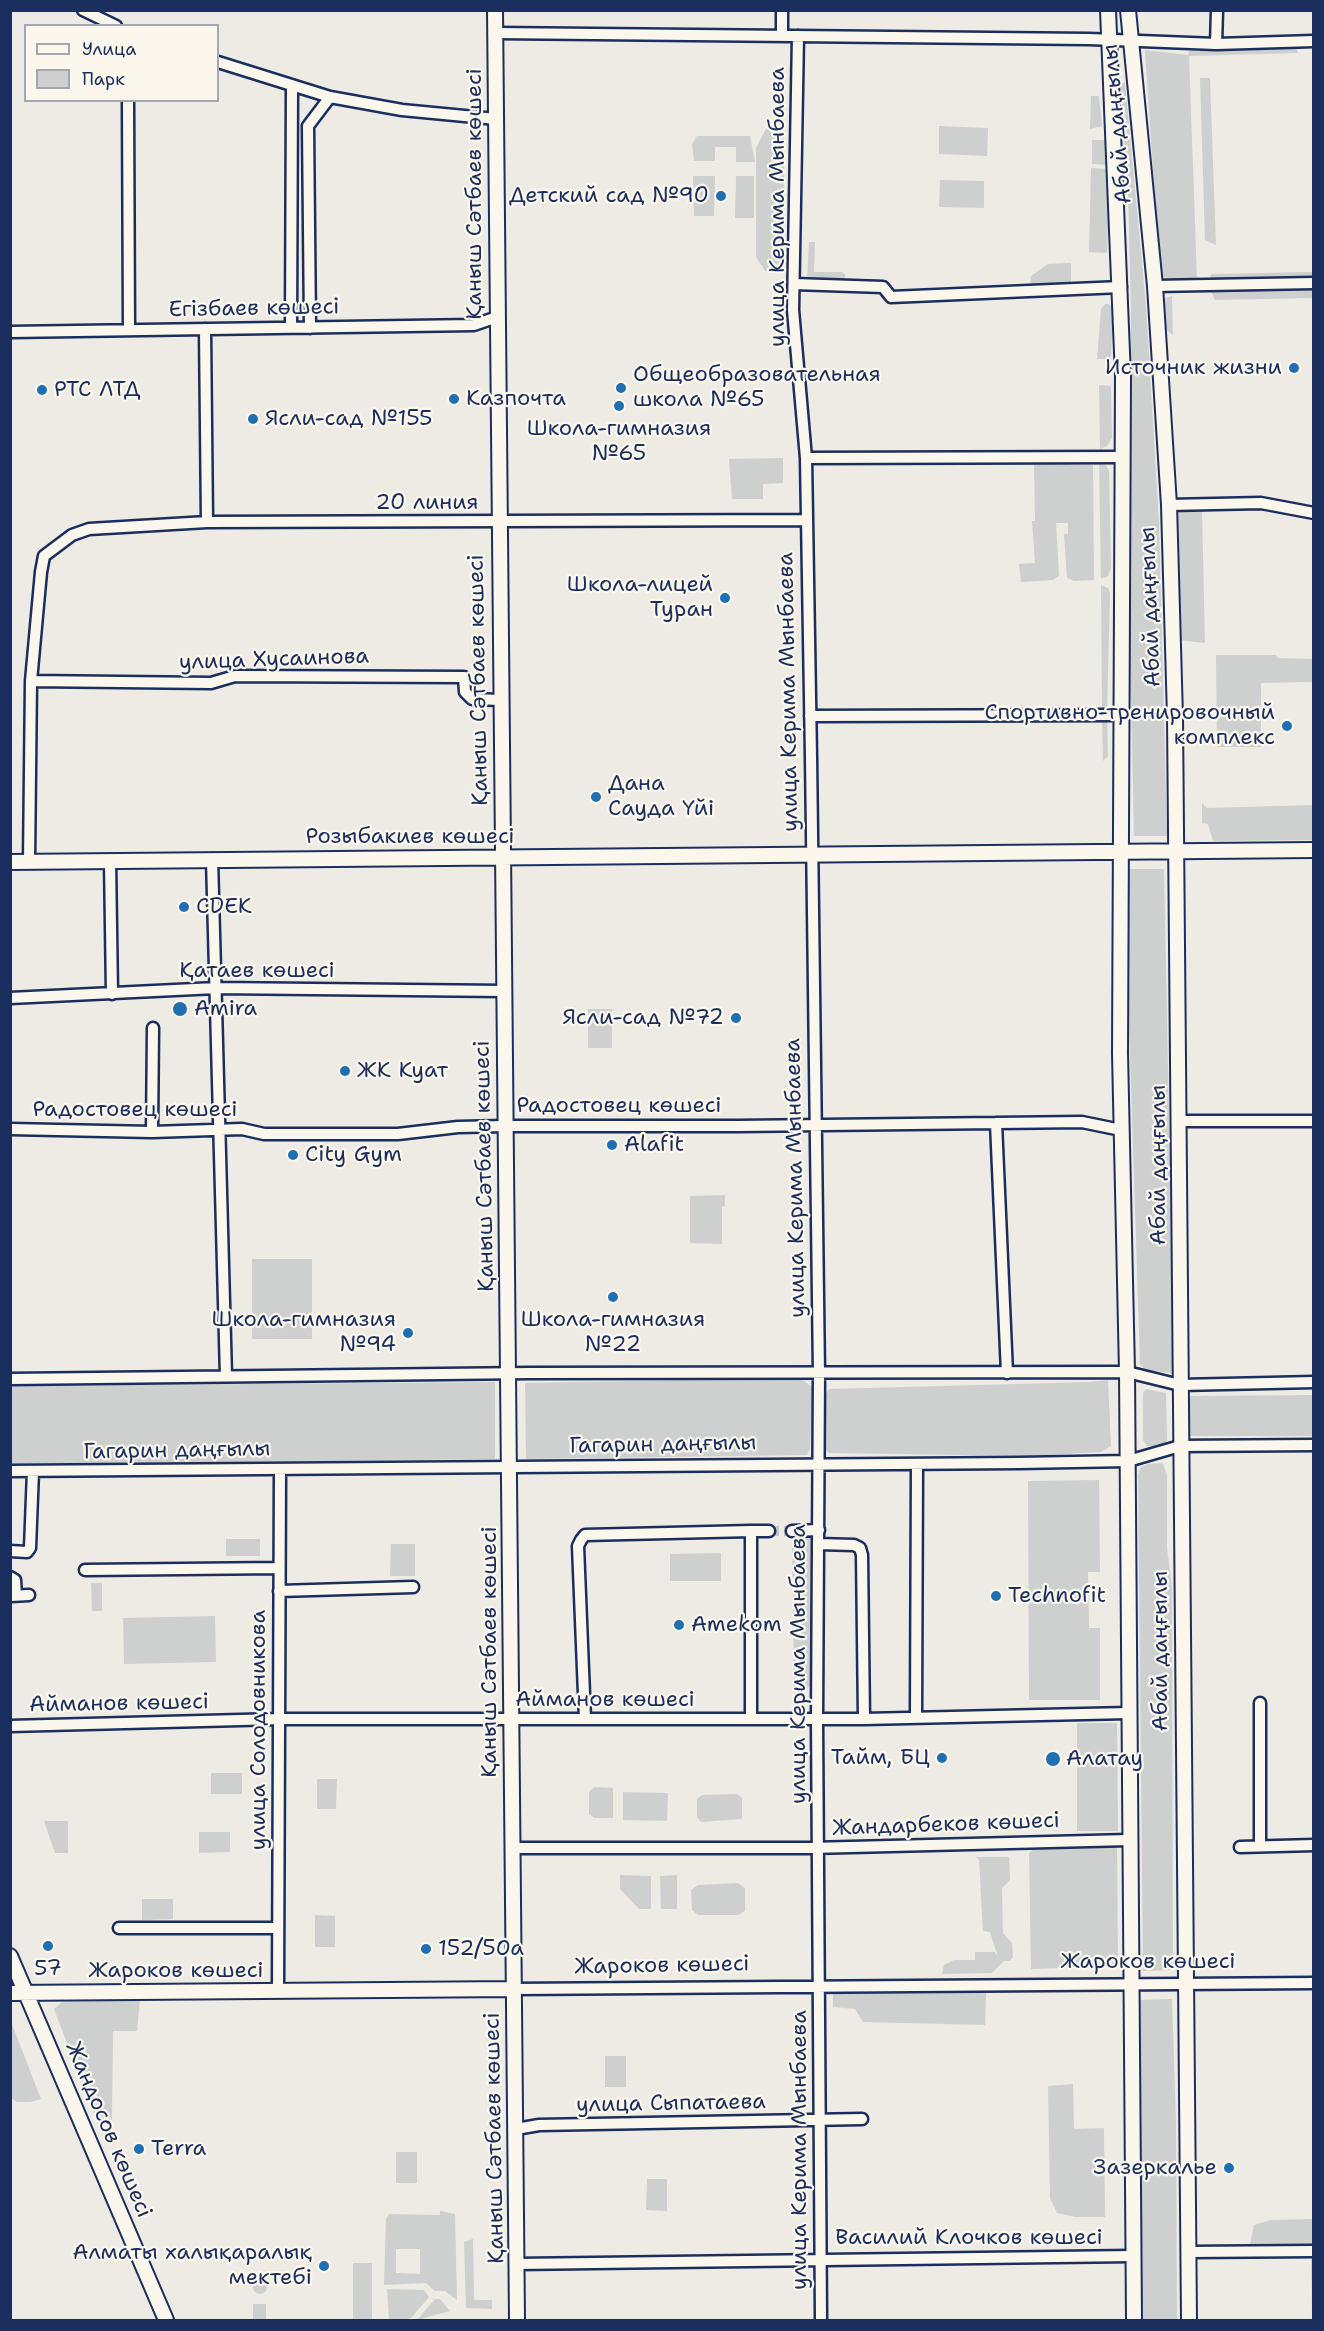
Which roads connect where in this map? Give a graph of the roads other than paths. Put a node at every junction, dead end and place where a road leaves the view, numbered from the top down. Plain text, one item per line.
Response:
1 (83, 10) edge
2 (495, 10) edge
3 (782, 10) edge
4 (1108, 10) edge
5 (1128, 10) edge
6 (1217, 10) edge
7 (112, 24) edge
8 (495, 33) junction
9 (782, 36) junction
10 (798, 36) junction
11 (1111, 39) junction
12 (1131, 40) junction
13 (1314, 41) edge
14 (1216, 44) junction
15 (219, 62) edge
16 (292, 87) junction
17 (330, 98) junction
18 (128, 102) edge
19 (496, 119) junction
20 (292, 125) junction
21 (308, 126) junction
22 (1314, 283) edge
23 (794, 284) junction
24 (1155, 286) junction
25 (1121, 287) junction
26 (497, 317) junction
27 (291, 327) junction
28 (310, 327) junction
29 (205, 329) junction
30 (129, 330) junction
31 (10, 332) edge
32 (1122, 457) junction
33 (806, 458) junction
34 (1169, 505) junction
35 (1314, 513) edge
36 (807, 520) junction
37 (207, 522) junction
38 (499, 523) junction
39 (31, 681) junction
40 (501, 700) junction
41 (1120, 715) junction
42 (810, 716) junction
43 (1314, 850) edge
44 (1176, 851) junction
45 (1119, 852) junction
46 (811, 854) junction
47 (502, 858) junction
48 (212, 859) junction
49 (110, 861) junction
50 (10, 862) edge
51 (29, 862) junction
52 (216, 988) junction
53 (504, 991) junction
54 (112, 994) junction
55 (10, 998) edge
56 (153, 1028) dead end
57 (1180, 1121) junction
58 (1314, 1121) edge
59 (996, 1123) junction
60 (505, 1126) junction
61 (814, 1126) junction
62 (10, 1129) edge
63 (1121, 1130) junction
64 (152, 1132) junction
65 (220, 1132) junction
66 (1127, 1372) junction
67 (508, 1373) junction
68 (1007, 1373) junction
69 (819, 1374) junction
70 (226, 1376) junction
71 (10, 1379) edge
72 (1314, 1382) edge
73 (1180, 1385) junction
74 (1314, 1445) edge
75 (1180, 1446) junction
76 (1128, 1461) junction
77 (819, 1463) junction
78 (917, 1464) junction
79 (509, 1467) junction
80 (280, 1469) junction
81 (10, 1471) edge
82 (33, 1471) junction
83 (819, 1530) junction
84 (751, 1531) junction
85 (769, 1531) tunnel mouth
86 (792, 1531) tunnel mouth
87 (818, 1544) junction
88 (10, 1551) edge
89 (279, 1568) junction
90 (85, 1570) dead end
91 (10, 1577) edge
92 (413, 1587) dead end
93 (279, 1591) junction
94 (30, 1595) dead end
95 (13, 1596) edge
96 (1260, 1703) dead end
97 (1128, 1713) junction
98 (916, 1718) junction
99 (279, 1719) junction
100 (585, 1719) junction
101 (751, 1719) junction
102 (817, 1719) junction
103 (864, 1719) junction
104 (512, 1720) junction
105 (10, 1726) edge
106 (1129, 1840) junction
107 (1314, 1845) edge
108 (1260, 1846) junction
109 (1240, 1847) dead end
110 (513, 1848) junction
111 (818, 1848) junction
112 (119, 1928) dead end
113 (278, 1928) junction
114 (10, 1956) edge
115 (1185, 1982) junction
116 (1130, 1983) junction
117 (1314, 1983) edge
118 (819, 1986) junction
119 (514, 1989) junction
120 (278, 1991) junction
121 (10, 1993) edge
122 (26, 1993) junction
123 (862, 2119) dead end
124 (819, 2121) junction
125 (516, 2129) junction
126 (1314, 2251) edge
127 (1188, 2252) junction
128 (1133, 2256) junction
129 (820, 2258) junction
130 (517, 2264) junction
131 (166, 2320) edge
132 (517, 2320) edge
133 (821, 2320) edge
134 (1134, 2320) edge
135 (1189, 2320) edge

1 - 7 street
2 - 8 main road, Қаныш Сәтбаев көшесі
3 - 9 street, улица Керима Мынбаева
4 - 11 main road, Абай даңғылы
5 - 12 main road, Абай даңғылы
6 - 14 street
8 - 9 street
8 - 19 main road, Қаныш Сәтбаев көшесі
9 - 10 street
10 - 11 street
10 - 23 street, улица Керима Мынбаева
11 - 12 street
11 - 25 main road, Абай даңғылы
12 - 14 street
12 - 24 main road, Абай даңғылы
13 - 14 street
15 - 16 street
16 - 17 street
16 - 20 street
17 - 19 street
17 - 21 street
18 - 30 street
19 - 26 main road, Қаныш Сәтбаев көшесі
20 - 21 street
20 - 27 street
21 - 28 street
22 - 24 street
23 - 25 street
23 - 33 street, улица Керима Мынбаева
24 - 34 main road, Абай даңғылы
25 - 32 main road, Абай даңғылы
26 - 28 street, Егізбаев көшесі
26 - 38 main road, Қаныш Сәтбаев көшесі
27 - 28 street, Егізбаев көшесі
27 - 29 street, Егізбаев көшесі
29 - 30 street, Егізбаев көшесі
29 - 37 street
30 - 31 street, Егізбаев көшесі
32 - 33 street
32 - 41 main road, Абай даңғылы
33 - 36 street, улица Керима Мынбаева
34 - 35 street
34 - 44 main road, Абай даңғылы
36 - 38 street, 20 линия
36 - 42 street, улица Керима Мынбаева
37 - 38 street, 20 линия
37 - 39 street, 20 линия
38 - 40 main road, Қаныш Сәтбаев көшесі
39 - 40 street, улица Хусаинова
39 - 51 street
40 - 47 main road, Қаныш Сәтбаев көшесі
41 - 42 street
41 - 45 main road, Абай даңғылы
42 - 46 street, улица Керима Мынбаева
43 - 44 main road
44 - 45 main road
44 - 57 main road, Абай даңғылы
45 - 46 main road, Розыбакиев көшесі
45 - 63 main road, Абай даңғылы
46 - 47 main road, Розыбакиев көшесі
46 - 61 street, улица Керима Мынбаева
47 - 48 main road, Розыбакиев көшесі
47 - 53 main road, Қаныш Сәтбаев көшесі
48 - 49 main road, Розыбакиев көшесі
48 - 52 street
49 - 51 main road, Розыбакиев көшесі
49 - 54 street
50 - 51 main road, Розыбакиев көшесі
52 - 53 street, Қатаев көшесі
52 - 54 street, Қатаев көшесі
52 - 65 street
53 - 60 main road, Қаныш Сәтбаев көшесі
54 - 55 street, Қатаев көшесі
56 - 64 street
57 - 58 street
57 - 73 main road, Абай даңғылы
59 - 61 street, Радостовец көшесі
59 - 63 street, Радостовец көшесі
59 - 68 street
60 - 61 street, Радостовец көшесі
60 - 65 street, Радостовец көшесі
60 - 67 main road, Қаныш Сәтбаев көшесі
61 - 69 street, улица Керима Мынбаева
62 - 64 street, Радостовец көшесі
63 - 66 main road, Абай даңғылы
64 - 65 street, Радостовец көшесі
65 - 70 street
66 - 68 street
66 - 73 street
66 - 76 main road, Абай даңғылы
67 - 69 street
67 - 70 street
67 - 79 main road, Қаныш Сәтбаев көшесі
68 - 69 street
69 - 77 street, улица Керима Мынбаева
70 - 71 street
72 - 73 street
73 - 75 main road, Абай даңғылы
74 - 75 street, Гагарин даңғылы
75 - 76 street, Гагарин даңғылы
75 - 115 main road, Абай даңғылы
76 - 78 street, Гагарин даңғылы
76 - 97 main road, Абай даңғылы
77 - 78 street, Гагарин даңғылы
77 - 79 street, Гагарин даңғылы
77 - 83 street, улица Керима Мынбаева
78 - 98 street
79 - 80 street, Гагарин даңғылы
79 - 104 main road, Қаныш Сәтбаев көшесі
80 - 82 street, Гагарин даңғылы
80 - 89 street, улица Солодовникова
81 - 82 street, Гагарин даңғылы
82 - 88 street
83 - 86 street
83 - 87 street, улица Керима Мынбаева
84 - 85 street
84 - 100 street
84 - 101 street
87 - 102 street, улица Керима Мынбаева
87 - 103 street
89 - 90 street
89 - 93 street, улица Солодовникова
91 - 95 street
92 - 93 street
93 - 99 street, улица Солодовникова
94 - 95 street
96 - 108 street
97 - 98 street, Айманов көшесі
97 - 106 main road, Абай даңғылы
98 - 103 street, Айманов көшесі
99 - 104 street, Айманов көшесі
99 - 105 street, Айманов көшесі
99 - 113 street, улица Солодовникова
100 - 101 street, Айманов көшесі
100 - 104 street, Айманов көшесі
101 - 102 street, Айманов көшесі
102 - 103 street, Айманов көшесі
102 - 111 street, улица Керима Мынбаева
104 - 110 main road, Қаныш Сәтбаев көшесі
106 - 111 street, Жандарбеков көшесі
106 - 116 main road, Абай даңғылы
107 - 108 street
108 - 109 street
110 - 111 street, Жандарбеков көшесі
110 - 119 main road, Қаныш Сәтбаев көшесі
111 - 118 street, улица Керима Мынбаева
112 - 113 street
113 - 120 street, улица Солодовникова
114 - 122 main road, Жандосов көшесі
115 - 116 street, Жароков көшесі
115 - 117 street, Жароков көшесі
115 - 127 main road, Абай даңғылы
116 - 118 street, Жароков көшесі
116 - 128 main road, Абай даңғылы
118 - 119 street, Жароков көшесі
118 - 124 street, улица Керима Мынбаева
119 - 120 main road, Жароков көшесі
119 - 125 main road, Қаныш Сәтбаев көшесі
120 - 122 main road, Жароков көшесі
121 - 122 main road, Жароков көшесі
122 - 131 main road, Жандосов көшесі
123 - 124 street, улица Сыпатаева
124 - 125 street, улица Сыпатаева
124 - 129 street, улица Керима Мынбаева
125 - 130 main road, Қаныш Сәтбаев көшесі
126 - 127 street
127 - 135 main road, Абай даңғылы
128 - 129 street, Василий Клочков көшесі
128 - 134 main road, Абай даңғылы
129 - 130 street, Василий Клочков көшесі
129 - 133 street, улица Керима Мынбаева
130 - 132 main road, Қаныш Сәтбаев көшесі

